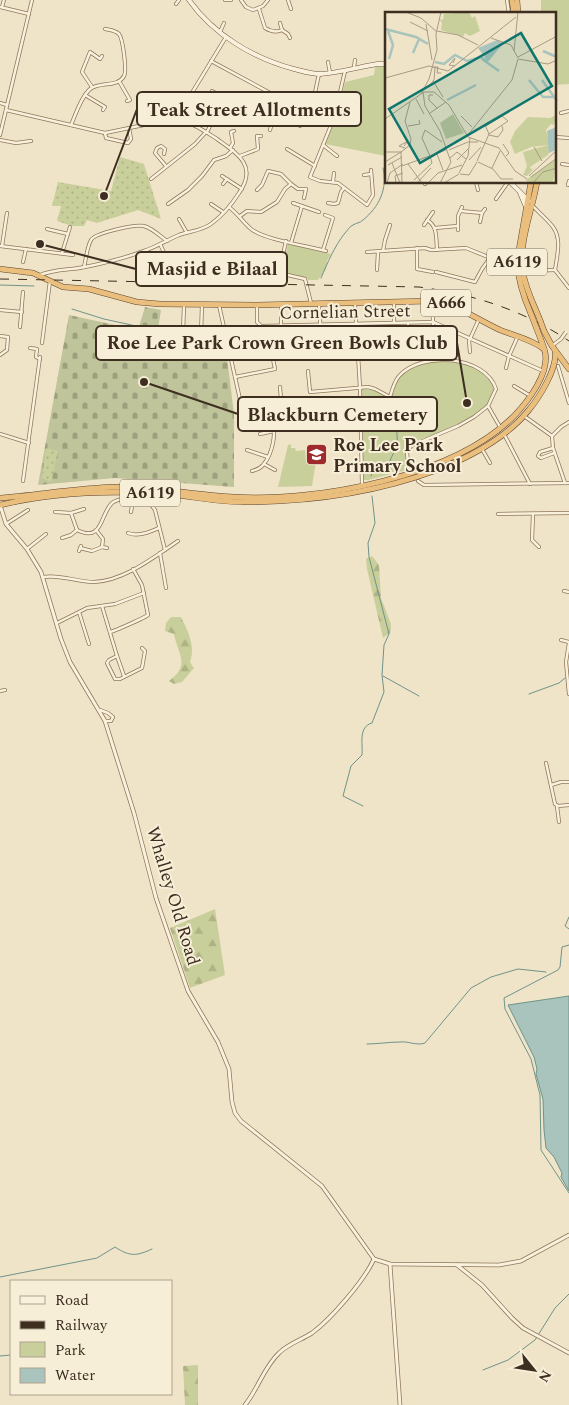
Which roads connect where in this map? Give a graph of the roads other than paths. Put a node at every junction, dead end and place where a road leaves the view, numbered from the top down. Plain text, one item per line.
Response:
1 (4, 0) edge
2 (32, 0) edge
3 (179, 0) edge
4 (189, 0) edge
5 (225, 0) edge
6 (232, 0) edge
7 (241, 0) edge
8 (268, 0) edge
9 (288, 0) edge
10 (176, 4) dead end
11 (1, 7) edge
12 (259, 9) junction
13 (291, 9) dead end
14 (29, 14) junction
15 (224, 23) dead end
16 (280, 23) dead end
17 (105, 29) dead end
18 (282, 30) junction
19 (220, 32) junction
20 (226, 37) junction
21 (290, 38) dead end
22 (102, 56) dead end
23 (355, 60) dead end
24 (212, 61) junction
25 (328, 62) dead end
26 (385, 64) edge
27 (354, 68) junction
28 (345, 70) junction
29 (330, 73) junction
30 (319, 74) junction
31 (119, 81) junction
32 (92, 88) junction
33 (211, 91) dead end
34 (86, 95) junction
35 (127, 101) dead end
36 (0, 103) edge
37 (7, 105) junction
38 (6, 110) junction
39 (103, 110) dead end
40 (569, 111) edge
41 (561, 113) dead end
42 (178, 120) junction
43 (209, 122) dead end
44 (272, 124) junction
45 (72, 125) junction
46 (300, 126) dead end
47 (129, 128) junction
48 (270, 130) dead end
49 (234, 131) dead end
50 (206, 132) junction
51 (105, 133) junction
52 (0, 135) edge
53 (261, 136) dead end
54 (556, 137) edge
55 (569, 138) edge
56 (0, 140) edge
57 (31, 140) dead end
58 (323, 144) junction
59 (232, 149) junction
60 (287, 149) dead end
61 (164, 154) dead end
62 (240, 156) junction
63 (337, 156) dead end
64 (562, 164) dead end
65 (569, 165) edge
66 (166, 166) junction
67 (314, 166) junction
68 (265, 167) dead end
69 (268, 170) junction
70 (371, 170) dead end
71 (334, 173) dead end
72 (371, 174) junction
73 (364, 175) dead end
74 (222, 176) dead end
75 (227, 179) junction
76 (151, 180) dead end
77 (333, 182) junction
78 (223, 184) dead end
79 (291, 184) junction
80 (476, 184) edge
81 (507, 184) edge
82 (511, 184) edge
83 (536, 184) edge
84 (530, 186) edge
85 (344, 188) junction
86 (242, 189) junction
87 (257, 190) dead end
88 (478, 190) dead end
89 (520, 193) junction
90 (304, 198) dead end
91 (496, 199) dead end
92 (528, 199) junction
93 (293, 203) dead end
94 (328, 203) dead end
95 (168, 204) dead end
96 (211, 204) dead end
97 (532, 205) junction
98 (229, 206) junction
99 (302, 206) junction
100 (526, 207) junction
101 (485, 209) dead end
102 (223, 212) junction
103 (319, 212) dead end
104 (433, 212) dead end
105 (6, 213) dead end
106 (482, 213) junction
107 (325, 215) dead end
108 (240, 216) junction
109 (179, 218) dead end
110 (428, 220) junction
111 (480, 222) dead end
112 (390, 225) dead end
113 (424, 225) dead end
114 (331, 226) junction
115 (70, 227) dead end
116 (335, 227) dead end
117 (435, 228) junction
118 (47, 230) dead end
119 (187, 233) junction
120 (68, 234) junction
121 (167, 241) junction
122 (286, 241) junction
123 (291, 242) junction
124 (160, 244) junction
125 (1, 246) edge
126 (417, 248) junction
127 (26, 250) junction
128 (437, 250) junction
129 (384, 251) junction
130 (367, 252) dead end
131 (378, 252) junction
132 (62, 253) junction
133 (73, 255) dead end
134 (490, 258) junction
135 (168, 261) dead end
136 (520, 261) junction
137 (23, 262) dead end
138 (84, 267) junction
139 (0, 269) edge
140 (378, 270) dead end
141 (555, 270) junction
142 (522, 271) junction
143 (40, 275) junction
144 (50, 281) junction
145 (569, 288) edge
146 (23, 292) dead end
147 (432, 301) junction
148 (394, 303) junction
149 (311, 304) junction
150 (319, 304) junction
151 (355, 304) junction
152 (184, 305) junction
153 (202, 305) junction
154 (219, 305) junction
155 (257, 305) junction
156 (281, 305) junction
157 (0, 310) edge
158 (22, 312) junction
159 (479, 319) junction
160 (433, 322) junction
161 (394, 323) junction
162 (408, 323) junction
163 (356, 324) junction
164 (320, 325) junction
165 (282, 326) junction
166 (20, 327) dead end
167 (569, 328) edge
168 (183, 333) dead end
169 (357, 333) junction
170 (201, 334) dead end
171 (320, 335) junction
172 (0, 336) edge
173 (518, 336) junction
174 (470, 338) junction
175 (528, 340) junction
176 (541, 340) junction
177 (42, 343) dead end
178 (408, 344) dead end
179 (30, 348) dead end
180 (553, 348) junction
181 (230, 351) junction
182 (262, 352) dead end
183 (470, 352) dead end
184 (545, 352) junction
185 (292, 353) dead end
186 (0, 355) edge
187 (509, 356) junction
188 (273, 359) dead end
189 (435, 360) junction
190 (556, 365) junction
191 (506, 368) dead end
192 (568, 368) edge
193 (543, 370) junction
194 (308, 371) dead end
195 (235, 377) junction
196 (514, 386) dead end
197 (280, 387) dead end
198 (360, 388) junction
199 (531, 396) junction
200 (569, 403) edge
201 (360, 404) junction
202 (488, 406) junction
203 (293, 407) dead end
204 (246, 408) junction
205 (256, 414) junction
206 (524, 416) junction
207 (269, 419) junction
208 (569, 422) edge
209 (292, 423) dead end
210 (248, 426) dead end
211 (361, 426) junction
212 (500, 429) junction
213 (293, 430) dead end
214 (274, 431) junction
215 (0, 434) edge
216 (260, 434) dead end
217 (504, 434) junction
218 (552, 436) junction
219 (29, 443) junction
220 (553, 448) junction
221 (482, 449) junction
222 (247, 450) dead end
223 (555, 453) junction
224 (268, 457) junction
225 (490, 462) dead end
226 (264, 464) junction
227 (275, 470) dead end
228 (252, 471) dead end
229 (409, 473) junction
230 (23, 480) dead end
231 (418, 481) dead end
232 (567, 483) edge
233 (530, 484) junction
234 (362, 489) junction
235 (0, 498) edge
236 (133, 500) junction
237 (0, 504) edge
238 (84, 509) dead end
239 (28, 510) dead end
240 (55, 512) dead end
241 (71, 512) junction
242 (131, 512) dead end
243 (533, 513) junction
244 (569, 513) edge
245 (498, 514) dead end
246 (6, 524) junction
247 (159, 528) junction
248 (77, 530) junction
249 (96, 530) junction
250 (128, 533) dead end
251 (46, 534) dead end
252 (62, 538) dead end
253 (178, 541) dead end
254 (102, 547) junction
255 (539, 547) dead end
256 (80, 548) dead end
257 (107, 548) dead end
258 (27, 549) junction
259 (165, 550) junction
260 (160, 553) junction
261 (133, 569) junction
262 (44, 577) junction
263 (166, 588) dead end
264 (564, 591) dead end
265 (569, 592) edge
266 (144, 593) junction
267 (102, 606) junction
268 (79, 612) junction
269 (57, 623) junction
270 (110, 632) junction
271 (562, 640) dead end
272 (569, 642) edge
273 (89, 644) dead end
274 (142, 648) dead end
275 (117, 656) junction
276 (124, 677) junction
277 (5, 690) dead end
278 (0, 691) edge
279 (569, 694) edge
280 (100, 710) junction
281 (105, 721) junction
282 (546, 763) dead end
283 (569, 782) edge
284 (551, 785) junction
285 (569, 805) edge
286 (557, 806) junction
287 (559, 822) dead end
288 (569, 1235) edge
289 (374, 1259) junction
290 (390, 1264) junction
291 (456, 1265) junction
292 (569, 1353) edge
293 (245, 1405) edge
294 (400, 1405) edge

1 - 11 street
2 - 14 street
3 - 10 street
4 - 19 main road
5 - 6 street
7 - 12 street
8 - 12 street
9 - 13 street
11 - 14 street
12 - 18 street
14 - 37 street
15 - 19 street
16 - 18 street
17 - 31 street
18 - 21 street
19 - 20 main road
20 - 24 street
20 - 30 main road
22 - 32 street
23 - 27 street
24 - 42 street
24 - 44 street
25 - 29 street
26 - 27 main road
27 - 28 main road
28 - 29 main road
28 - 58 street
29 - 30 main road
30 - 46 street
31 - 32 street
31 - 35 street
32 - 34 street
33 - 44 street
34 - 39 street
34 - 45 street
36 - 37 street
37 - 38 street
38 - 45 street
38 - 52 street
40 - 41 street
42 - 47 street
42 - 50 street
43 - 50 street
44 - 48 street
45 - 51 street
47 - 51 street
47 - 51 street
49 - 59 street
50 - 59 street
50 - 66 street
53 - 62 street
54 - 55 street
56 - 57 street
58 - 63 street
58 - 67 street
59 - 62 street
59 - 95 street
60 - 67 street
61 - 66 street
62 - 86 street
64 - 65 street
66 - 76 street
67 - 77 street
68 - 69 street
69 - 79 street
69 - 87 street
70 - 72 street
71 - 77 street
72 - 73 street
72 - 85 street
74 - 75 street
75 - 78 street
75 - 86 street
77 - 85 street
79 - 90 street
79 - 108 street
80 - 88 street
81 - 91 street
82 - 89 main road
83 - 97 highway, A6119
84 - 89 main road
84 - 92 highway, A6119
85 - 94 street
86 - 98 street
89 - 92 main road
89 - 100 main road
92 - 97 main road
92 - 100 highway, A6119
93 - 99 street
96 - 102 street
97 - 100 main road
97 - 136 highway, A6119
97 - 141 street
98 - 102 street
98 - 108 street
99 - 103 street
99 - 123 street
100 - 136 highway, A6119
101 - 106 street
102 - 119 street
104 - 110 street
105 - 125 street
106 - 111 street
106 - 117 street
107 - 114 street
108 - 122 street
109 - 119 street
110 - 113 street
110 - 117 street
112 - 129 street
114 - 116 street
114 - 123 street
115 - 120 street
117 - 128 street
118 - 120 street
119 - 121 street
120 - 132 street
121 - 124 street
121 - 138 street
122 - 123 street
122 - 149 street
124 - 135 street
124 - 138 street
125 - 127 street
126 - 128 street
126 - 129 street
126 - 134 street
127 - 132 street
127 - 137 street
128 - 134 street
129 - 131 street
130 - 131 street
131 - 140 street
132 - 133 street
134 - 136 street
136 - 142 highway, A6119
136 - 176 highway, A6119, bridge
138 - 143 street
139 - 143 highway, A666
141 - 142 street
141 - 145 street
142 - 180 highway, A6119, bridge
143 - 144 highway, A666
144 - 152 highway, A666
144 - 177 street
146 - 158 street
147 - 148 highway, A666
147 - 159 highway, A666
147 - 160 street
148 - 151 highway, A666
148 - 161 street
149 - 150 highway, A666
149 - 156 highway, A666
150 - 151 highway, A666
150 - 164 street
151 - 163 street
152 - 153 highway, A666
152 - 168 street
153 - 154 highway, A666
153 - 170 street
154 - 155 highway, A666
154 - 181 street
155 - 156 highway, A666
155 - 165 street, Cornelian Street
156 - 165 street
157 - 158 street
158 - 166 street
159 - 173 highway, A666
159 - 174 street
160 - 162 street, Cornelian Street
160 - 174 street, Cornelian Street
160 - 189 street
161 - 162 street, Cornelian Street
161 - 163 street, Cornelian Street
162 - 178 street
163 - 164 street, Cornelian Street
163 - 169 street
164 - 165 street, Cornelian Street
164 - 171 street
167 - 180 street, bridge
169 - 171 street
169 - 198 street
171 - 185 street
172 - 186 street
173 - 175 highway, A666
173 - 187 street
174 - 183 street
174 - 187 street, Cornelian Street
175 - 176 highway, A666
175 - 184 highway, A666
176 - 180 highway, A666
176 - 184 highway, A6119
179 - 219 street
180 - 184 highway
180 - 190 highway, A6119
180 - 192 highway
181 - 182 street
181 - 195 street
184 - 190 highway, A666
184 - 193 highway, A6119
187 - 191 street
187 - 193 street, Cornelian Street
188 - 195 street
189 - 198 street
189 - 202 street
190 - 192 highway
190 - 200 street
190 - 206 highway, A6119
193 - 199 highway, A6119
194 - 198 street
195 - 204 street
196 - 199 street
197 - 204 street
198 - 201 street
199 - 212 highway, A6119
201 - 203 street
201 - 211 street
202 - 212 street
202 - 229 street
204 - 205 street
205 - 207 street
205 - 210 street
206 - 217 highway, A6119
206 - 218 street
207 - 209 street
207 - 214 street
208 - 218 street
211 - 213 street
211 - 234 street
212 - 229 highway, A6119
214 - 216 street
214 - 224 street
215 - 219 street
217 - 221 highway, A6119
217 - 233 street
218 - 220 street
219 - 230 street
220 - 223 street
220 - 223 street
221 - 225 street
221 - 234 highway, A6119
222 - 224 street
223 - 232 street
224 - 226 street
226 - 227 street
226 - 228 street
229 - 234 highway, A6119
231 - 233 street
232 - 233 street
234 - 235 highway, A6119
234 - 237 highway, A6119
236 - 242 street
236 - 247 street
236 - 249 street
237 - 246 street, Whalley Old Road
238 - 241 street
239 - 246 street
240 - 241 street
241 - 248 street
243 - 244 street
243 - 245 street
243 - 255 street
246 - 258 street, Whalley Old Road
247 - 250 street
247 - 259 street
248 - 249 street
248 - 252 street
249 - 254 street
251 - 258 street
253 - 259 street
254 - 256 street
254 - 257 street
258 - 262 street, Whalley Old Road
259 - 260 street
260 - 261 street
260 - 263 street
261 - 262 street
261 - 266 street
262 - 269 street, Whalley Old Road
264 - 265 street
266 - 267 street
266 - 270 street
267 - 268 street
267 - 270 street
268 - 269 street
268 - 273 street
269 - 280 street, Whalley Old Road
270 - 275 street
271 - 272 street
272 - 279 street
274 - 276 street
275 - 276 street
275 - 276 street
277 - 278 street
280 - 281 street, Whalley Old Road
280 - 281 street
281 - 289 street, Whalley Old Road
282 - 284 street
283 - 284 street
284 - 286 street
285 - 286 street
286 - 287 street
288 - 291 street
289 - 290 street
289 - 293 street
290 - 291 street
290 - 294 street
291 - 292 street

